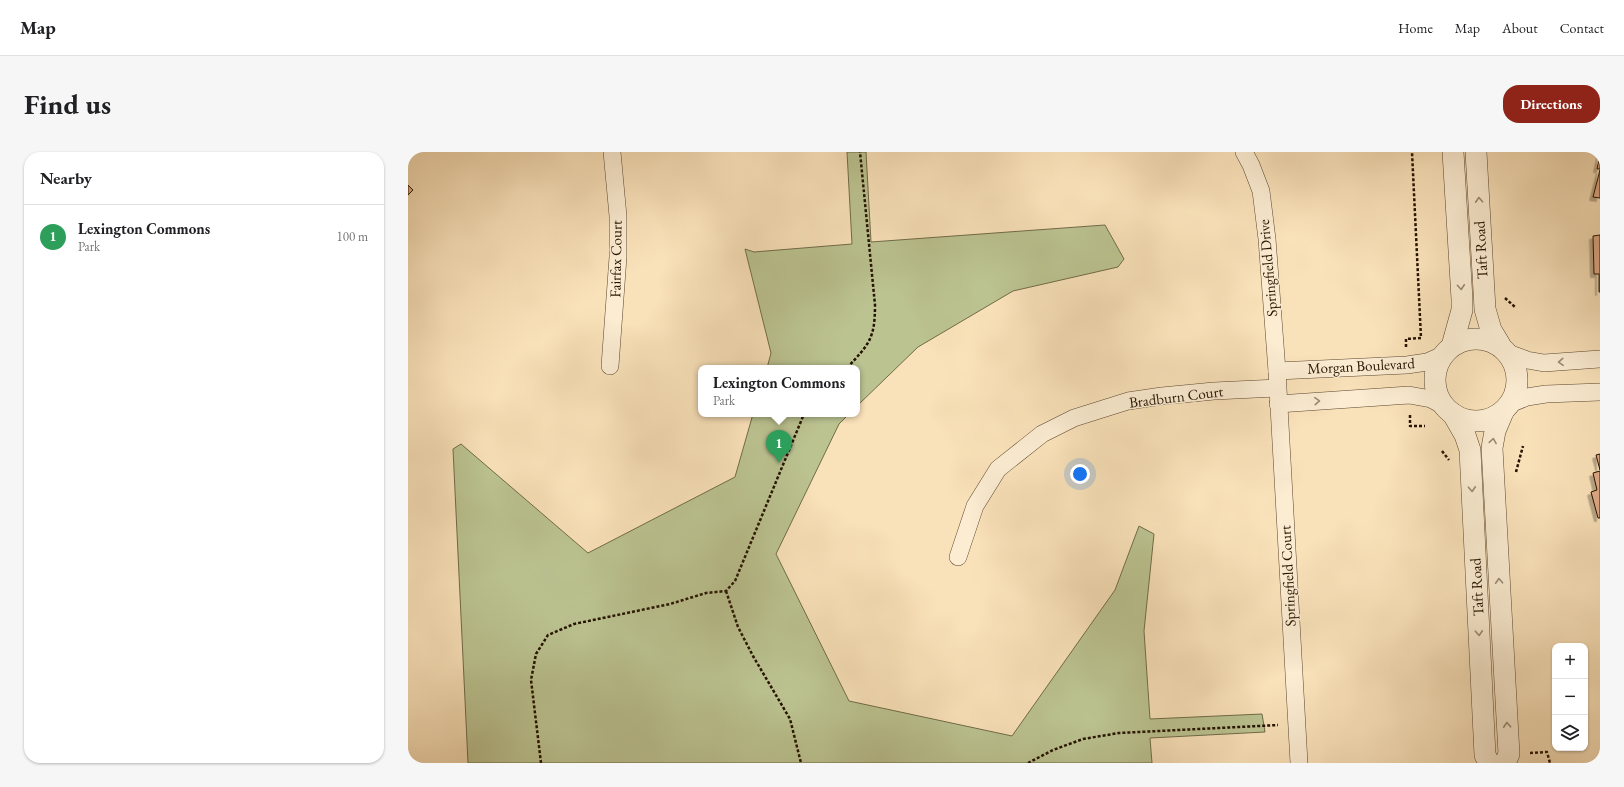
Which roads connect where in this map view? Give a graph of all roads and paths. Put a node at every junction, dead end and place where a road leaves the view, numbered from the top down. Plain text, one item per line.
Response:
1 (612, 152) edge
2 (860, 152) edge
3 (1244, 152) edge
4 (1412, 152) edge
5 (1453, 152) edge
6 (1476, 152) edge
7 (1406, 339) dead end
8 (1504, 349) junction
9 (1448, 350) junction
10 (1600, 359) edge
11 (849, 365) edge
12 (610, 366) dead end
13 (1277, 371) junction
14 (1600, 392) edge
15 (1278, 396) junction
16 (1507, 408) junction
17 (1448, 410) junction
18 (803, 417) edge
19 (1410, 426) dead end
20 (1425, 426) dead end
21 (958, 557) dead end
22 (726, 591) junction
23 (1297, 724) junction
24 (1527, 753) dead end
25 (541, 763) edge
26 (801, 763) edge
27 (1028, 763) edge
28 (1299, 763) edge
29 (1489, 763) edge
30 (1506, 763) edge
31 (1550, 763) edge

1 - 12 street, Fairfax Court
2 - 11 path
3 - 13 street, Springfield Drive
4 - 7 path
5 -> 9 street, Taft Road
8 -> 6 street, Taft Road
8 - 9 street
10 -> 8 street
8 - 16 street
9 - 13 street, Morgan Boulevard
9 - 17 street
13 - 15 street, Springfield Drive
14 - 16 street
15 -> 17 street
15 - 21 street, Bradburn Court
15 - 23 street, Springfield Court
16 - 17 street
30 -> 16 street, Taft Road
17 -> 29 street, Taft Road
18 - 22 path
19 - 20 path
22 - 25 path
22 - 26 path
23 - 27 path
23 - 28 street, Springfield Court
24 - 31 path

